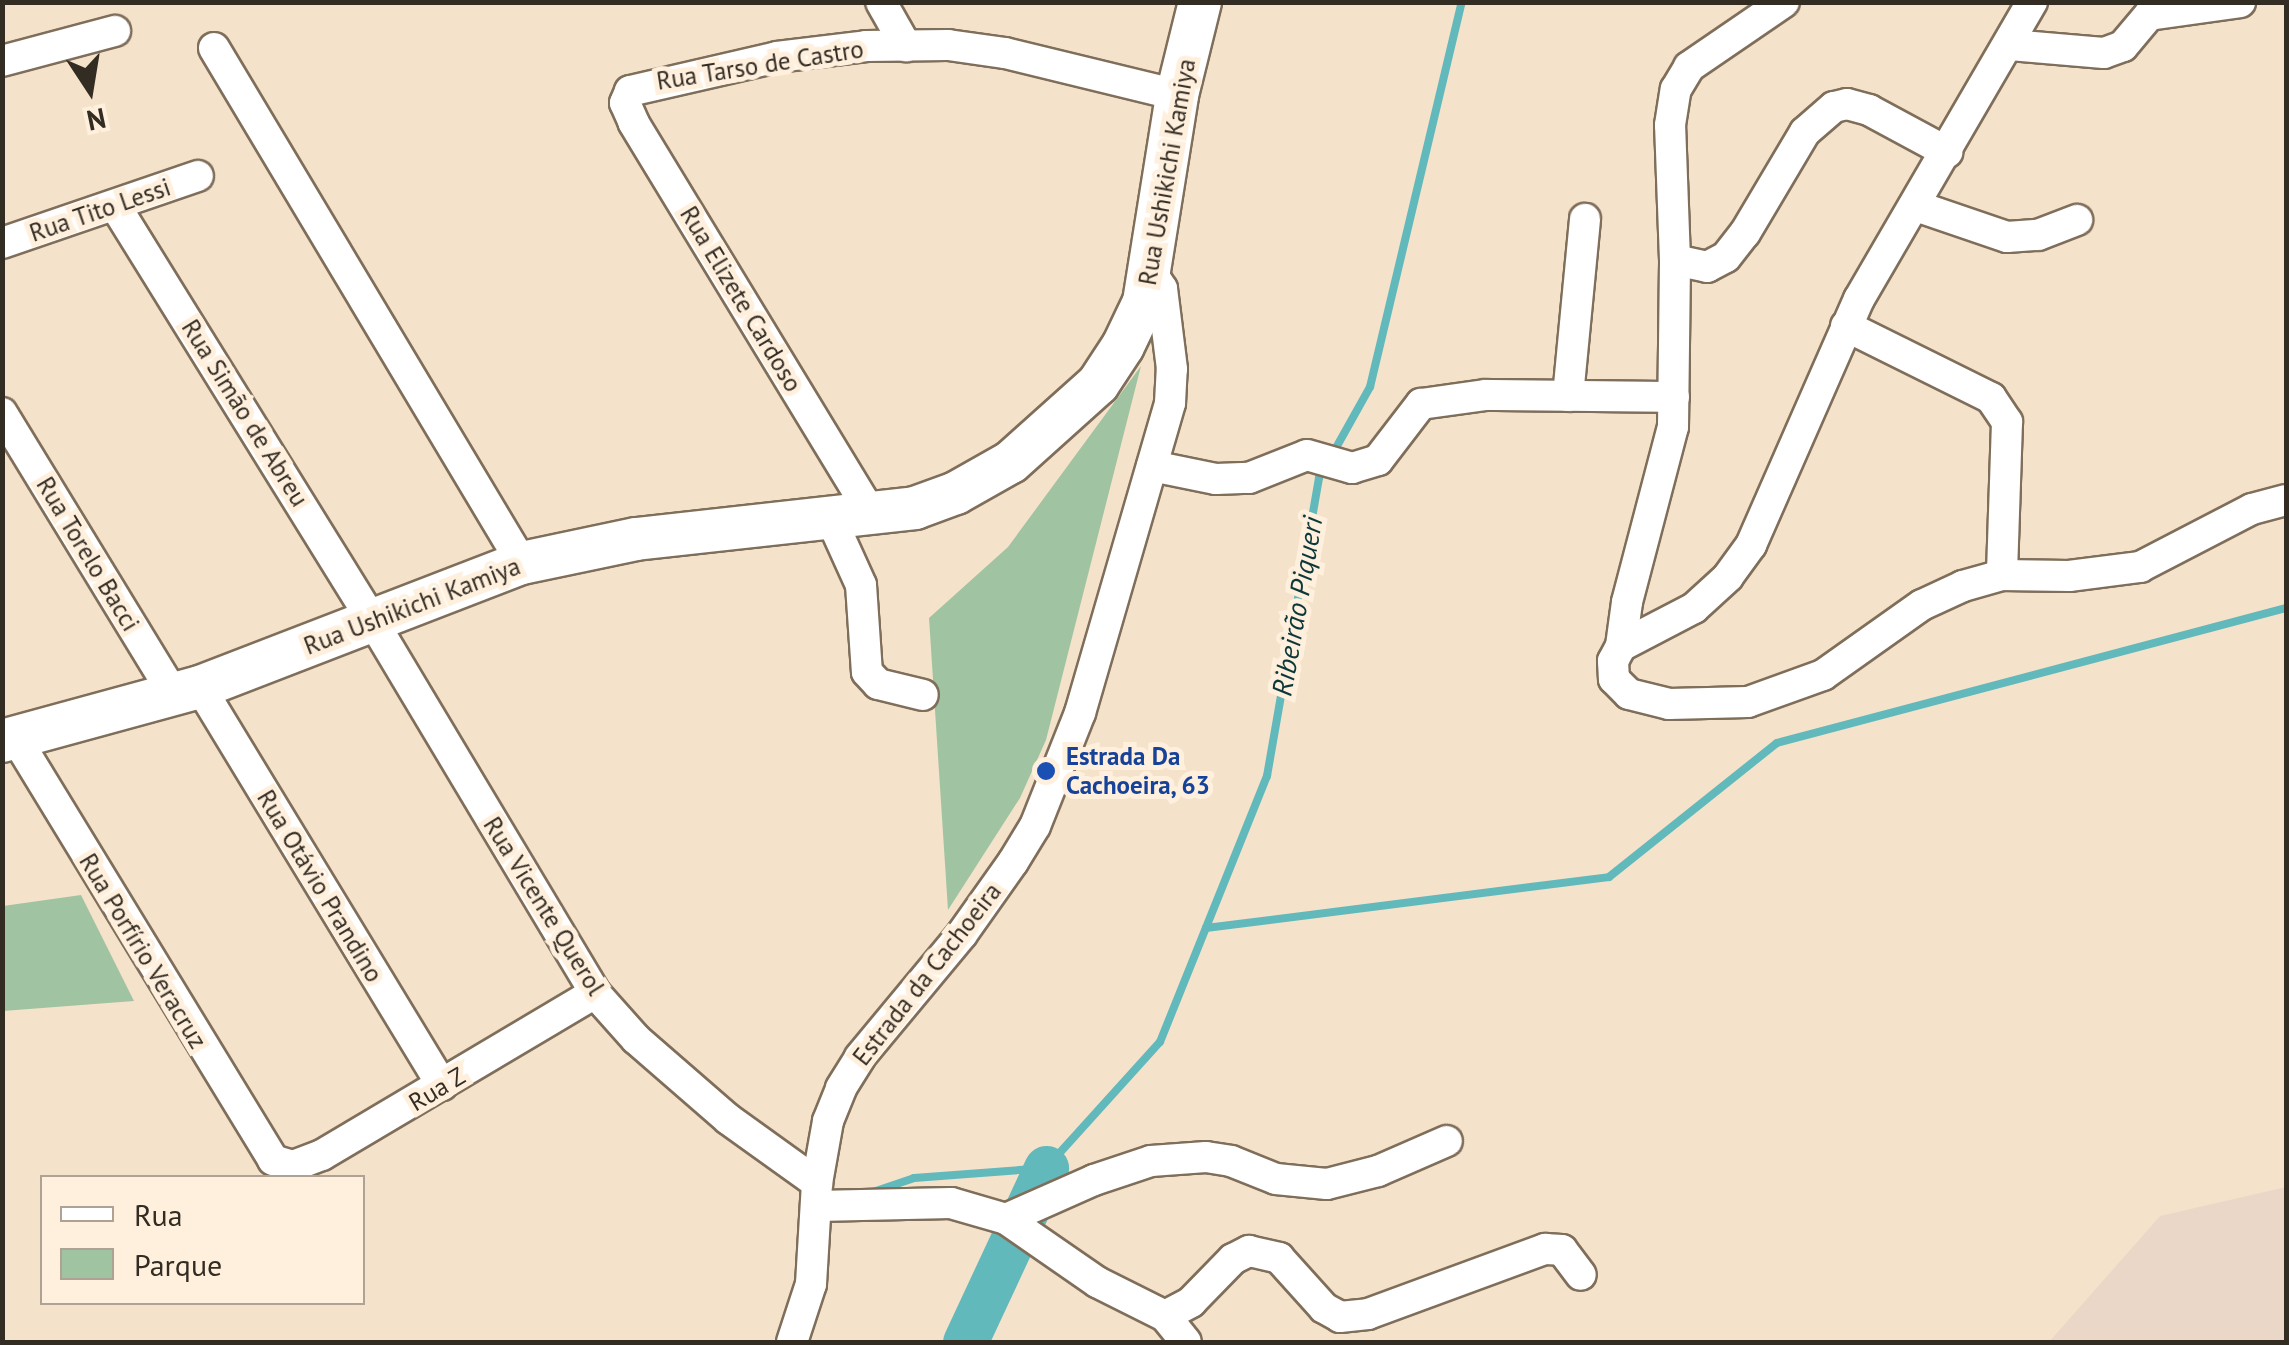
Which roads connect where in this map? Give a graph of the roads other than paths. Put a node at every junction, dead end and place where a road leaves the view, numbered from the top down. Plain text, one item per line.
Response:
1 (881, 2) edge
2 (1200, 2) edge
3 (1784, 2) edge
4 (2032, 2) edge
5 (2240, 2) edge
6 (116, 30) dead end
7 (2010, 44) junction
8 (906, 46) junction
9 (214, 48) dead end
10 (2, 62) edge
11 (639, 86) joint
12 (1177, 94) junction
13 (1947, 152) junction
14 (198, 176) dead end
15 (1916, 206) junction
16 (116, 207) junction
17 (1585, 220) dead end
18 (2077, 220) dead end
19 (2, 244) edge
20 (1675, 260) junction
21 (1150, 270) junction
22 (1846, 326) junction
23 (1568, 396) junction
24 (1674, 396) junction
25 (2, 413) edge
26 (1152, 466) junction
27 (2286, 500) edge
28 (852, 518) junction
29 (522, 563) junction
30 (2002, 575) junction
31 (372, 620) junction
32 (1621, 646) junction
33 (187, 691) junction
34 (922, 695) dead end
35 (10, 740) edge
36 (595, 993) junction
37 (442, 1085) junction
38 (1447, 1140) dead end
39 (273, 1160) joint
40 (817, 1195) junction
41 (1006, 1218) junction
42 (1581, 1275) dead end
43 (1165, 1316) junction
44 (792, 1342) edge
45 (1186, 1342) edge

1 - 8 street
2 - 12 main road, Rua Ushikichi Kamiya
3 - 20 street
4 - 7 street
5 - 7 street
6 - 10 street
7 - 13 street
8 - 11 street, Rua Tarso de Castro
8 - 12 street, Rua Tarso de Castro
9 - 29 street
11 - 28 street, Rua Elizete Cardoso
12 - 21 main road, Rua Ushikichi Kamiya
13 - 15 street
13 - 20 street
14 - 16 street, Rua Tito Lessi
15 - 18 street
15 - 22 street
16 - 19 street, Rua Tito Lessi
16 - 31 street, Rua Simão de Abreu
17 - 23 street
20 - 24 street
21 - 26 street, Estrada da Cachoeira
21 - 28 main road, Rua Ushikichi Kamiya
22 - 30 street
22 - 32 street
23 - 24 street
23 - 26 street
24 - 32 street
25 - 33 street, Rua Torelo Bacci
26 - 40 street, Estrada da Cachoeira
27 - 30 street
28 - 29 main road, Rua Ushikichi Kamiya
28 - 34 street
29 - 31 main road, Rua Ushikichi Kamiya
30 - 32 street
31 - 33 main road, Rua Ushikichi Kamiya
31 - 36 street, Rua Vicente Querol
33 - 35 main road, Rua Ushikichi Kamiya
33 - 37 street, Rua Otávio Prandino
35 - 39 street, Rua Porfírio Veracruz
36 - 37 street, Rua Z
36 - 40 street, Rua Vicente Querol
37 - 39 street, Rua Z
38 - 41 street
40 - 41 street
40 - 44 street, Estrada da Cachoeira
41 - 43 street
42 - 43 street
43 - 45 street

